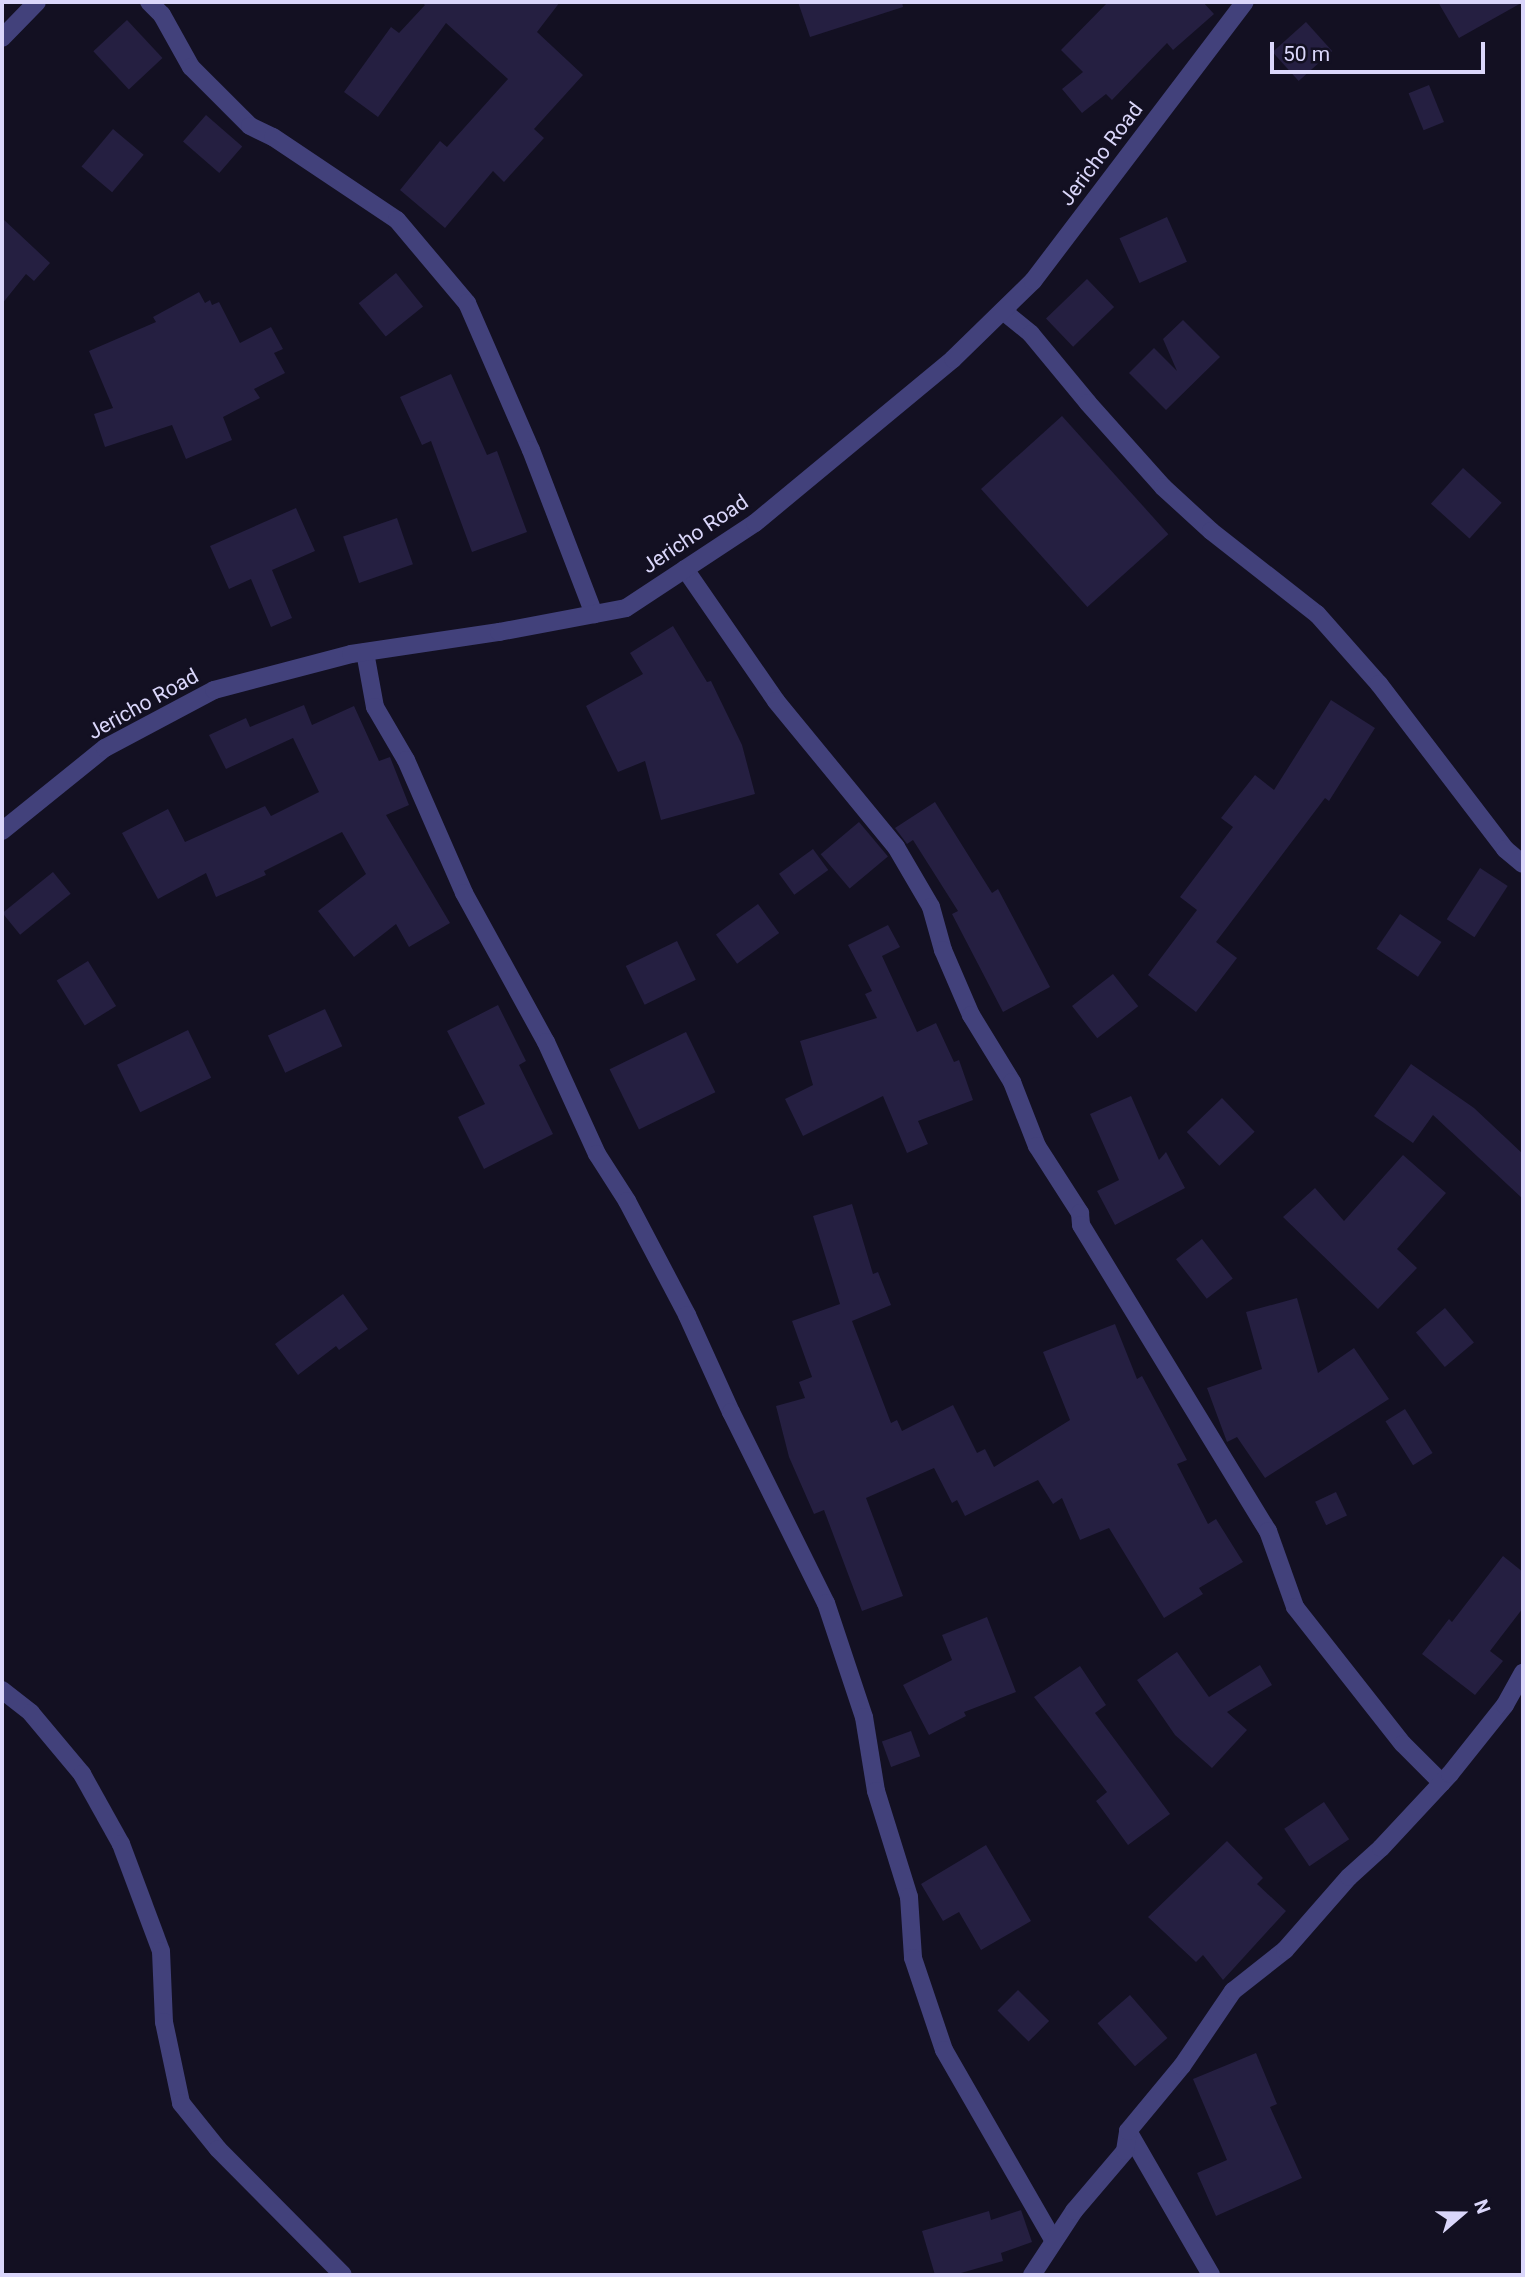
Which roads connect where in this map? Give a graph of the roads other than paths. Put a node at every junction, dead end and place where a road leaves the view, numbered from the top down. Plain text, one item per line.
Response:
1 (37, 2) edge
2 (149, 2) edge
3 (1245, 2) edge
4 (2, 38) edge
5 (1003, 311) junction
6 (685, 569) junction
7 (594, 614) junction
8 (365, 652) junction
9 (2, 831) edge
10 (1523, 864) edge
11 (1523, 1673) edge
12 (2, 1690) edge
13 (1442, 1783) junction
14 (1128, 2131) junction
15 (1054, 2241) junction
16 (343, 2275) edge
17 (1032, 2275) edge
18 (1211, 2275) edge

1 - 4 street
2 - 7 street
3 - 5 street, Jericho Road
5 - 6 street, Jericho Road
5 - 10 street
6 - 7 street, Jericho Road
6 - 13 street
7 - 8 street, Jericho Road
8 - 9 street, Jericho Road
8 - 15 street
11 - 13 street
12 - 16 street
13 - 14 street
14 - 15 street
14 - 18 street
15 - 17 street

